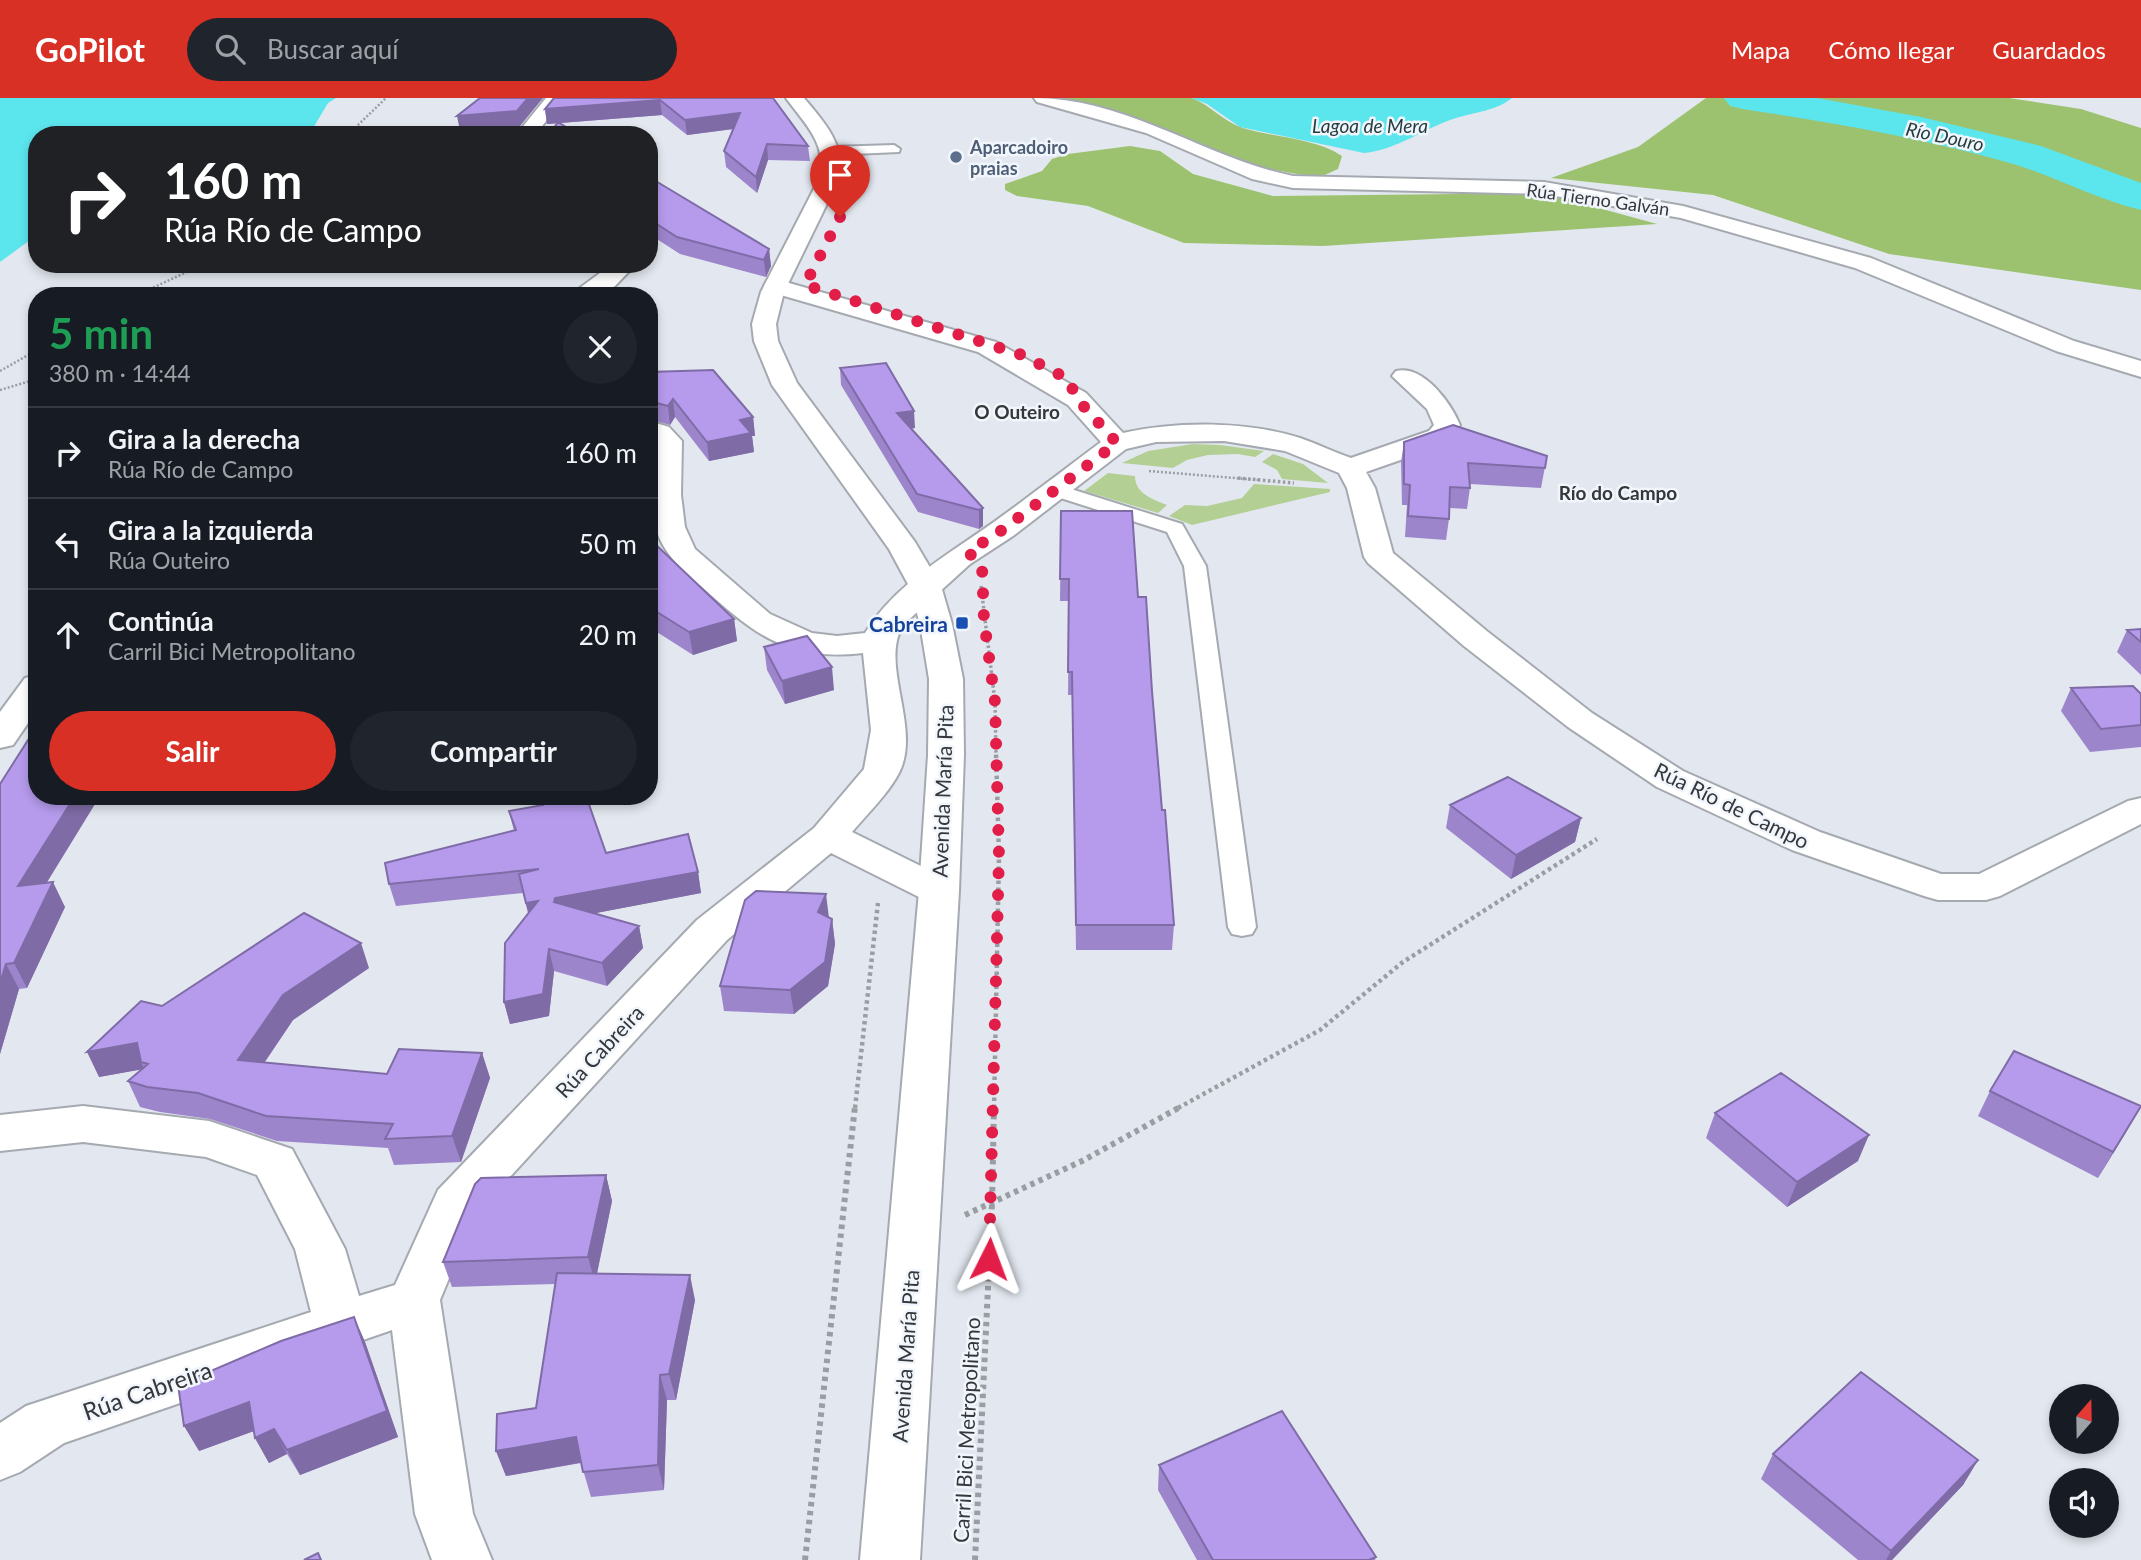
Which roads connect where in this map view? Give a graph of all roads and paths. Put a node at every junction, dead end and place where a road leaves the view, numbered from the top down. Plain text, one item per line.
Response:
1 (386, 98) edge
2 (795, 98) edge
3 (1043, 98) edge
4 (553, 101) edge
5 (357, 126) edge
6 (532, 126) edge
7 (894, 149) dead end
8 (831, 151) junction
9 (185, 273) edge
10 (615, 273) edge
11 (775, 286) junction
12 (154, 287) edge
13 (596, 287) edge
14 (28, 355) edge
15 (2141, 369) edge
16 (0, 371) edge
17 (1405, 376) dead end
18 (28, 382) edge
19 (0, 390) edge
20 (658, 433) edge
21 (1117, 443) junction
22 (1142, 471) dead end
23 (1355, 478) junction
24 (1055, 490) junction
25 (968, 552) junction
26 (925, 586) junction
27 (879, 641) junction
28 (28, 698) edge
29 (0, 737) edge
30 (2141, 809) edge
31 (828, 836) junction
32 (1597, 839) dead end
33 (883, 863) junction
34 (939, 891) junction
35 (1242, 927) dead end
36 (0, 1133) edge
37 (992, 1204) junction
38 (913, 1237) junction
39 (414, 1300) junction
40 (341, 1325) junction
41 (0, 1454) edge
42 (463, 1560) edge
43 (804, 1560) edge
44 (890, 1560) edge
45 (975, 1560) edge

1 - 5 path
2 - 8 street
3 - 15 street, Rúa Tierno Galván
4 - 6 street
7 - 8 lane
8 - 11 street, Avenida María Pita
9 - 12 path
10 - 13 street
11 - 21 street
11 - 26 street, Avenida María Pita
14 - 16 path
17 - 23 street
18 - 19 path
20 - 27 street
21 - 23 street
21 - 24 street
22 - 23 path
23 - 30 street, Rúa Río de Campo
24 - 25 street
24 - 35 lane
25 - 26 street
25 - 37 path, Carril Bici Metropolitano
26 - 27 street
26 - 34 street, Avenida María Pita
27 - 31 street, Rúa Cabreira
28 - 29 street
31 - 33 street
31 - 39 street, Rúa Cabreira
32 - 37 path
33 - 34 street
33 - 43 path
34 - 38 street, Avenida María Pita
36 - 40 street
37 - 38 path
37 - 45 path, Carril Bici Metropolitano
38 - 44 street, Avenida María Pita
39 - 40 street, Rúa Cabreira
39 - 42 street
40 - 41 street, Rúa Cabreira

